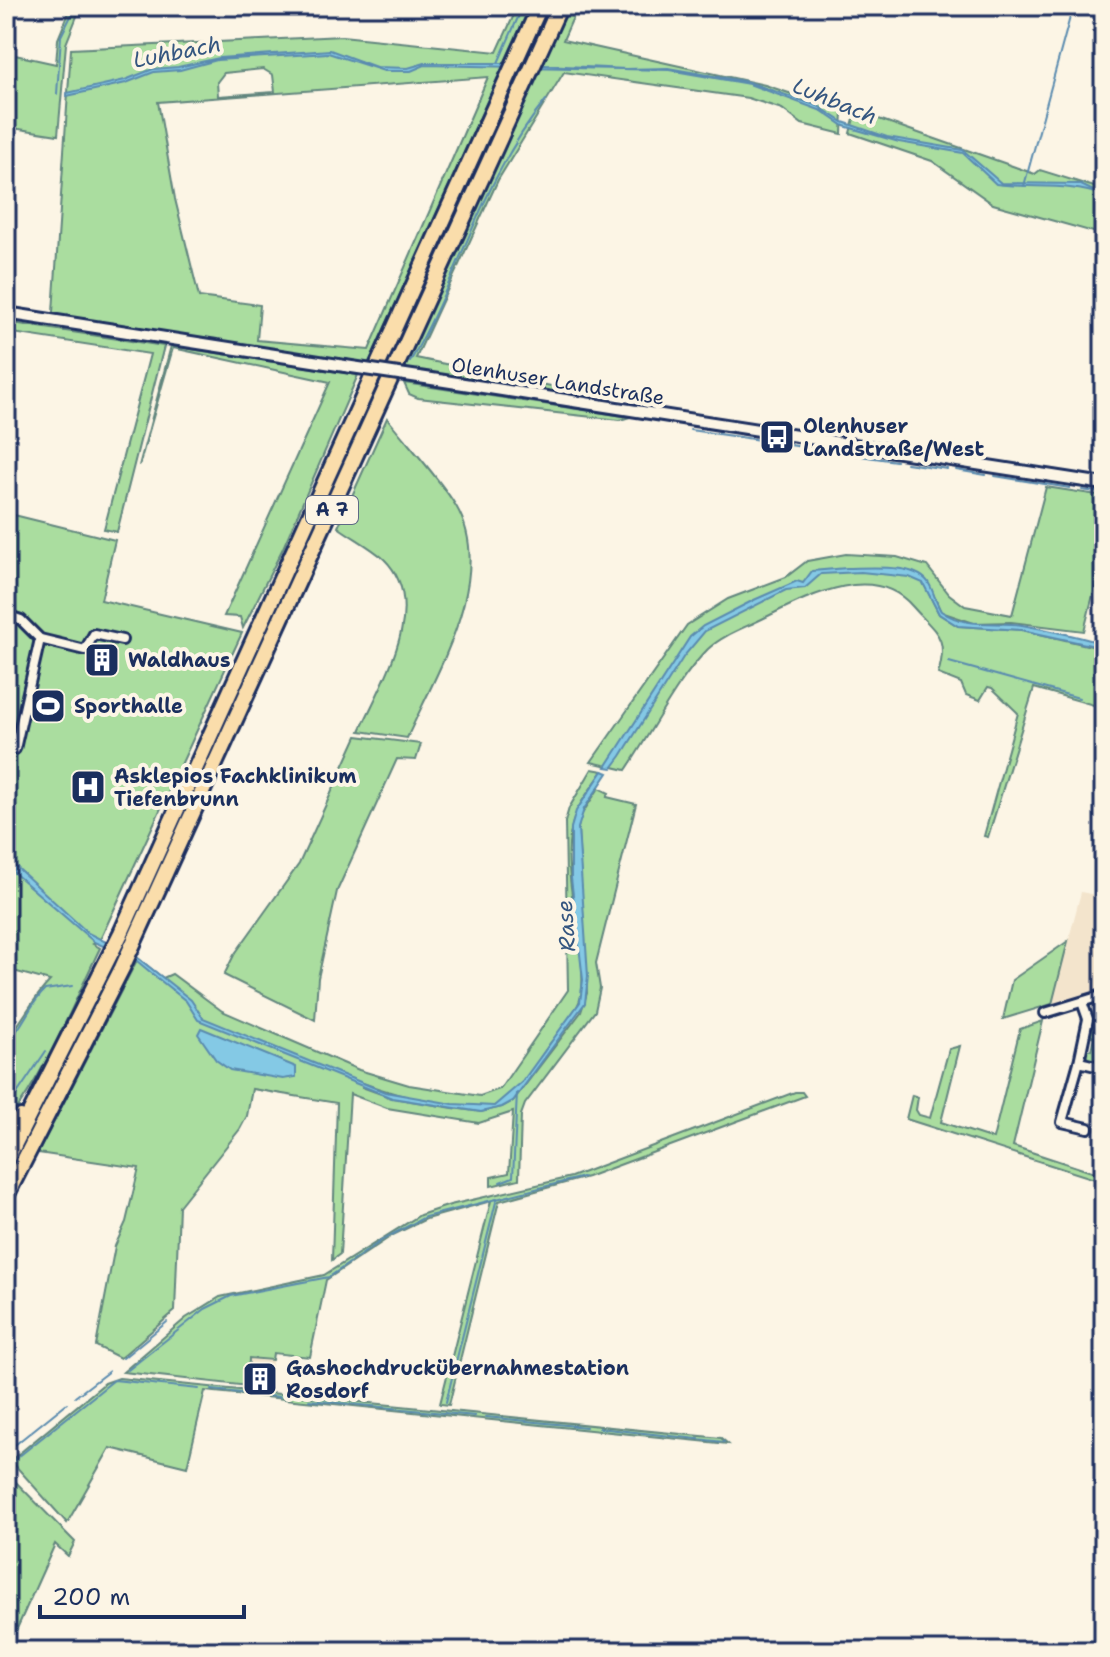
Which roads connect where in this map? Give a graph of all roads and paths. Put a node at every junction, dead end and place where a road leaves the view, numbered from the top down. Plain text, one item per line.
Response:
1 (540, 6) edge
2 (560, 6) edge
3 (6, 313) edge
4 (1104, 484) edge
5 (6, 615) edge
6 (40, 639) junction
7 (122, 640) dead end
8 (15, 749) dead end
9 (1104, 995) edge
10 (1082, 1002) junction
11 (1045, 1013) dead end
12 (1079, 1062) junction
13 (55, 1067) junction
14 (1104, 1068) edge
15 (1088, 1128) dead end
16 (6, 1136) edge
17 (6, 1161) edge
18 (6, 1196) edge

1 - 13 highway, A 7
2 - 18 highway, A 7
3 - 4 street, Olenhuser Landstraße, bridge
5 - 6 street
6 - 7 street
6 - 8 street
9 - 10 street
10 - 11 street
10 - 12 street
12 - 14 street
12 - 15 street
13 - 16 highway
13 - 17 highway, A 7

